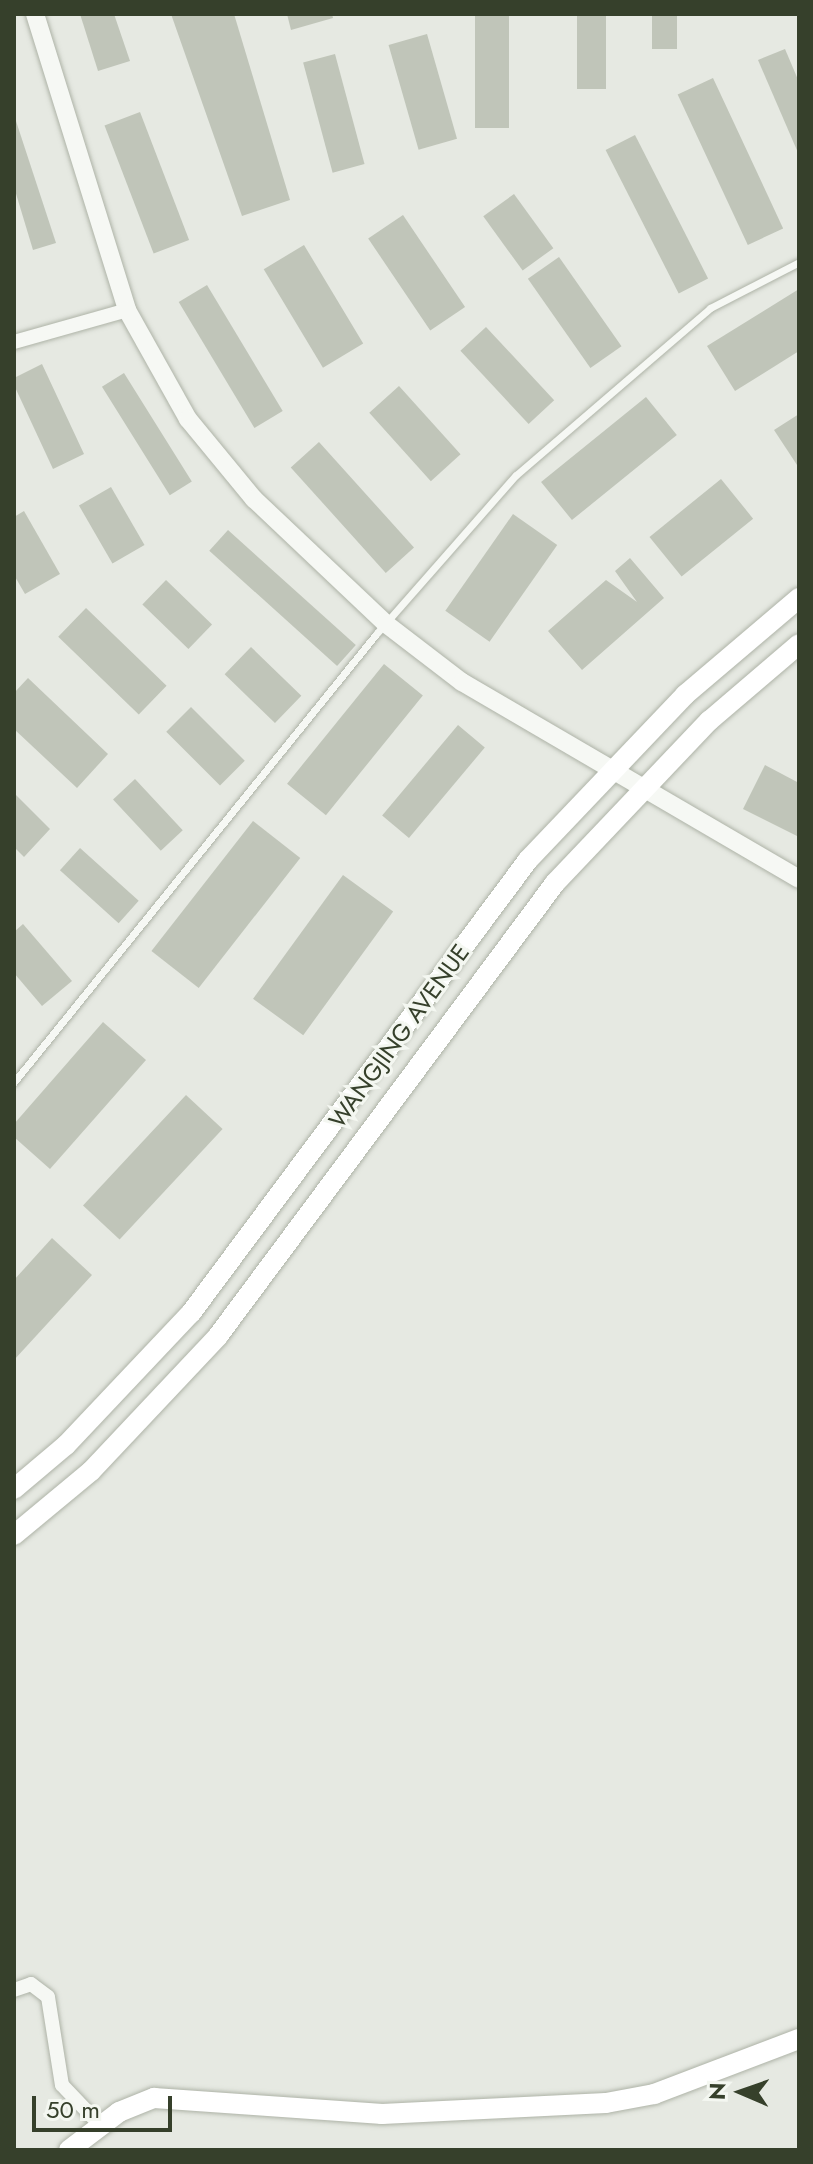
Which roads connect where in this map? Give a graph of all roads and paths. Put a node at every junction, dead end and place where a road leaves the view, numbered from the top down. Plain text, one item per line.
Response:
1 (35, 14) edge
2 (799, 262) edge
3 (127, 310) junction
4 (14, 342) edge
5 (799, 598) edge
6 (385, 623) junction
7 (799, 644) edge
8 (613, 770) junction
9 (646, 790) junction
10 (799, 879) edge
11 (14, 1082) edge
12 (14, 1489) edge
13 (14, 1535) edge
14 (14, 1990) edge
15 (799, 2039) edge
16 (101, 2126) junction
17 (69, 2150) edge

1 - 3 street
2 - 6 lane
3 - 4 street
3 - 6 street
5 - 8 main road, WANGJING AVENUE
6 - 8 street
6 - 11 lane
7 - 9 main road, WANGJING AVENUE
8 - 9 street
8 - 12 main road, WANGJING AVENUE
9 - 10 street
9 - 13 main road, WANGJING AVENUE
14 - 16 street
15 - 16 main road
16 - 17 main road

